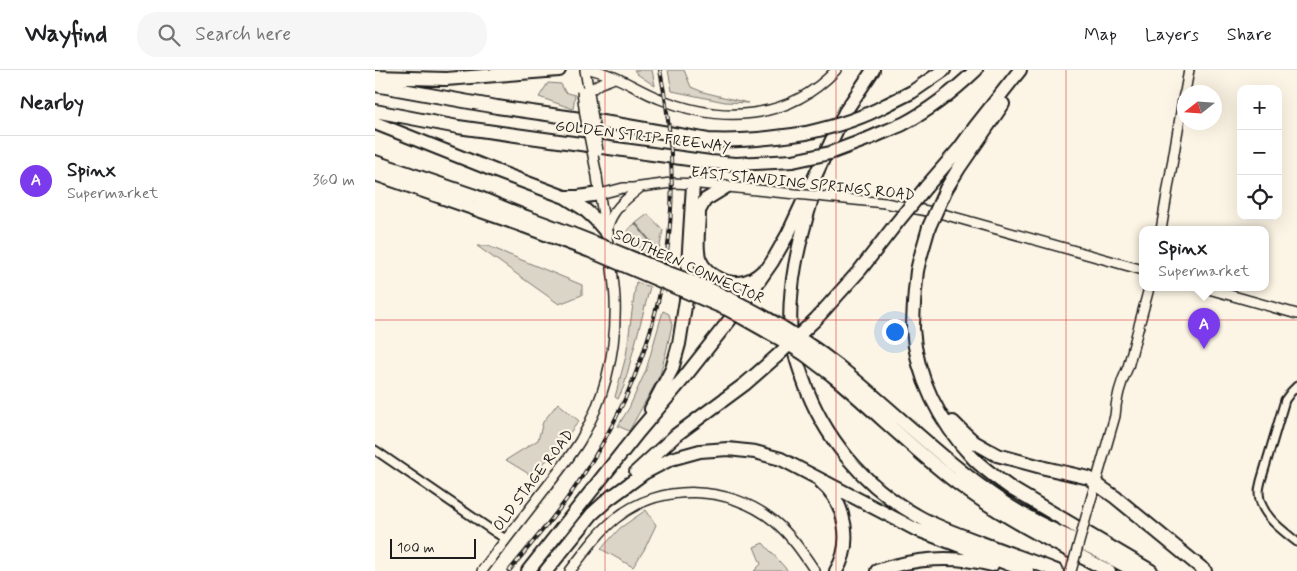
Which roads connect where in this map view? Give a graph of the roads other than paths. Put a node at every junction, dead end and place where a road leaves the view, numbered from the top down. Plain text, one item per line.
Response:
1 (559, 70) edge
2 (580, 70) edge
3 (586, 70) edge
4 (593, 70) edge
5 (836, 70) edge
6 (873, 70) edge
7 (944, 70) edge
8 (976, 70) edge
9 (1020, 70) edge
10 (1029, 70) edge
11 (1189, 70) edge
12 (547, 71) edge
13 (612, 76) edge
14 (375, 78) edge
15 (1186, 85) edge
16 (375, 86) edge
17 (586, 92) junction
18 (375, 111) edge
19 (375, 123) edge
20 (1179, 130) edge
21 (823, 159) junction
22 (375, 162) edge
23 (375, 174) edge
24 (697, 184) junction
25 (637, 187) junction
26 (726, 187) junction
27 (600, 194) junction
28 (565, 197) junction
29 (699, 211) junction
30 (525, 221) junction
31 (1162, 226) edge
32 (607, 233) junction
33 (772, 262) junction
34 (1139, 269) edge
35 (915, 289) junction
36 (1148, 291) edge
37 (1216, 291) edge
38 (1297, 314) edge
39 (836, 371) junction
40 (1297, 386) edge
41 (639, 431) junction
42 (375, 450) edge
43 (807, 472) junction
44 (1095, 483) junction
45 (606, 501) junction
46 (506, 539) junction
47 (1297, 542) edge
48 (481, 571) edge
49 (528, 571) edge
50 (546, 571) edge
51 (570, 571) edge
52 (815, 571) edge
53 (836, 571) edge
54 (877, 571) edge
55 (1011, 571) edge
56 (1027, 571) edge
57 (1057, 571) edge
58 (1071, 571) edge
59 (1109, 571) edge
60 (1135, 571) edge
61 (1151, 571) edge
62 (1205, 571) edge

1 - 12 highway
2 - 17 street, OLD STAGE ROAD
3 - 13 street
3 - 17 street, OLD STAGE ROAD
4 - 13 street
5 - 13 street
6 - 21 highway
7 - 16 highway, GOLDEN STRIP FREEWAY, bridge
8 - 18 highway, GOLDEN STRIP FREEWAY, bridge
9 - 45 highway, bridge
10 - 35 highway, bridge
11 - 15 street
12 - 14 highway
13 - 17 street
17 - 27 street, OLD STAGE ROAD, bridge
19 - 28 highway
20 - 31 street
21 - 33 highway
21 - 57 highway
22 - 30 highway, SOUTHERN CONNECTOR
23 - 30 highway, SOUTHERN CONNECTOR
24 - 25 street, EAST STANDING SPRINGS ROAD
24 - 26 street, EAST STANDING SPRINGS ROAD
24 - 29 highway
24 - 41 highway
25 - 27 street, EAST STANDING SPRINGS ROAD
25 - 32 street
26 - 29 highway
26 - 34 street, EAST STANDING SPRINGS ROAD, bridge
27 - 28 highway
27 - 32 street, OLD STAGE ROAD
28 - 32 highway
29 - 33 highway
30 - 39 highway, SOUTHERN CONNECTOR, bridge
32 - 46 street, OLD STAGE ROAD
33 - 41 highway
35 - 44 highway
35 - 61 highway
36 - 44 street
37 - 38 street
39 - 59 highway, SOUTHERN CONNECTOR
39 - 60 highway, SOUTHERN CONNECTOR
40 - 47 street
41 - 49 highway
42 - 46 street
43 - 45 highway
43 - 53 highway
43 - 56 highway
44 - 58 street, bridge
44 - 62 highway
45 - 50 highway
46 - 48 street, OLD STAGE ROAD
51 - 52 street
54 - 55 highway

